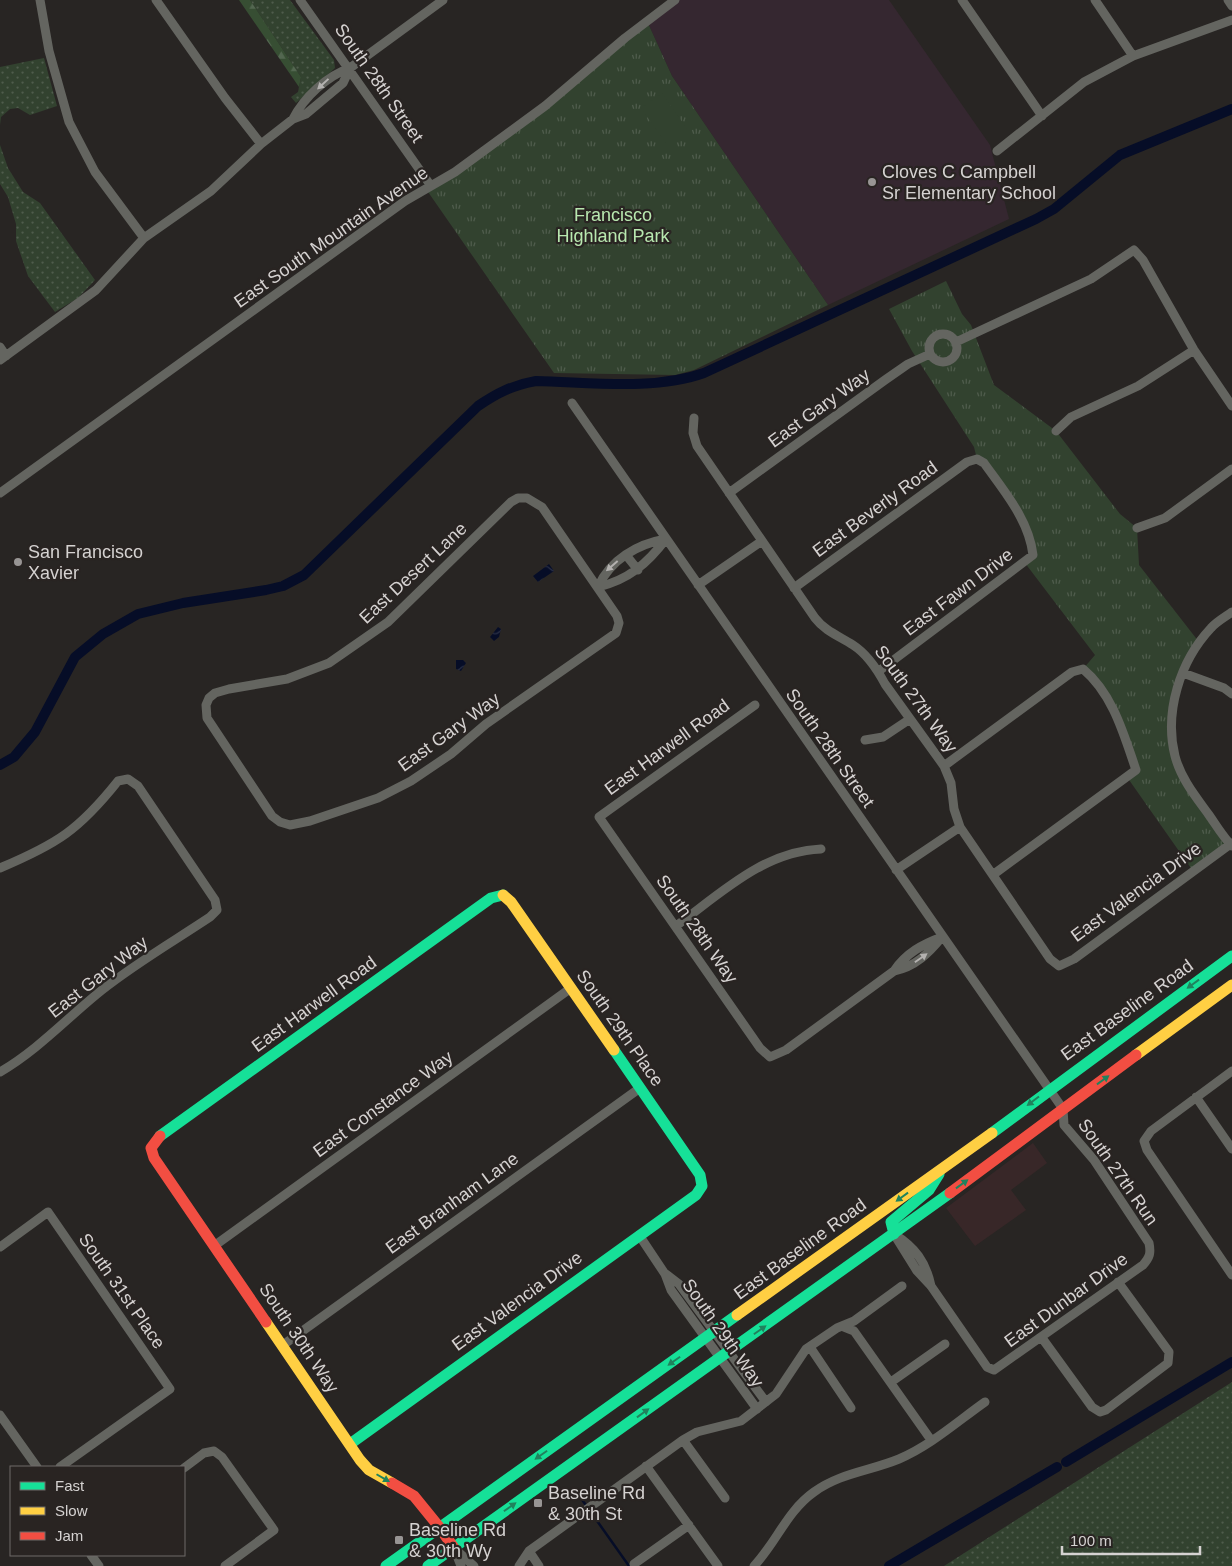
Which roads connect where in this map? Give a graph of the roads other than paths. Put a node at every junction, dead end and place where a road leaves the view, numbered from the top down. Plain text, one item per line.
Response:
1 (40, 0) edge
2 (156, 0) edge
3 (300, 0) edge
4 (443, 0) edge
5 (675, 0) edge
6 (962, 0) edge
7 (1095, 0) edge
8 (1228, 0) edge
9 (662, 4) edge
10 (1232, 6) edge
11 (1232, 20) edge
12 (1133, 56) junction
13 (350, 68) junction
14 (307, 99) junction
15 (314, 107) junction
16 (1042, 116) junction
17 (293, 119) junction
18 (261, 144) junction
19 (997, 151) dead end
20 (431, 186) junction
21 (144, 238) junction
22 (956, 342) junction
23 (0, 347) edge
24 (1194, 350) junction
25 (930, 354) junction
26 (3, 358) edge
27 (572, 403) dead end
28 (1232, 406) edge
29 (694, 418) dead end
30 (1056, 431) dead end
31 (977, 459) joint
32 (1232, 468) edge
33 (0, 493) edge
34 (729, 493) junction
35 (1137, 528) dead end
36 (666, 539) junction
37 (762, 541) junction
38 (626, 555) junction
39 (638, 570) junction
40 (698, 585) junction
41 (598, 588) junction
42 (794, 588) junction
43 (1232, 612) edge
44 (878, 671) junction
45 (1183, 673) junction
46 (1232, 694) edge
47 (755, 705) dead end
48 (910, 719) junction
49 (865, 740) dead end
50 (944, 766) junction
51 (599, 817) joint
52 (280, 822) joint
53 (960, 827) junction
54 (1232, 846) edge
55 (821, 849) dead end
56 (0, 868) edge
57 (896, 870) junction
58 (994, 874) junction
59 (502, 895) joint
60 (676, 926) junction
61 (942, 936) junction
62 (1230, 958) edge
63 (1059, 966) joint
64 (1232, 985) edge
65 (571, 988) junction
66 (1232, 1071) edge
67 (0, 1072) edge
68 (640, 1088) junction
69 (1048, 1090) junction
70 (1196, 1097) junction
71 (1063, 1110) junction
72 (151, 1148) joint
73 (1232, 1149) edge
74 (944, 1168) junction
75 (702, 1186) joint
76 (894, 1234) junction
77 (639, 1235) junction
78 (214, 1246) junction
79 (0, 1247) edge
80 (1151, 1252) joint
81 (922, 1260) junction
82 (914, 1266) junction
83 (665, 1274) junction
84 (1232, 1275) edge
85 (1118, 1282) junction
86 (902, 1286) dead end
87 (931, 1286) junction
88 (687, 1296) junction
89 (679, 1302) junction
90 (844, 1327) junction
91 (709, 1335) junction
92 (1042, 1338) junction
93 (944, 1344) dead end
94 (283, 1345) junction
95 (810, 1347) junction
96 (724, 1355) junction
97 (751, 1382) junction
98 (891, 1382) junction
99 (742, 1389) junction
100 (766, 1402) junction
101 (985, 1402) dead end
102 (852, 1408) dead end
103 (757, 1409) junction
104 (0, 1415) edge
105 (684, 1440) junction
106 (931, 1440) junction
107 (350, 1444) junction
108 (36, 1466) edge
109 (61, 1466) edge
110 (646, 1466) junction
111 (185, 1467) edge
112 (725, 1498) dead end
113 (688, 1525) junction
114 (440, 1528) junction
115 (454, 1548) junction
116 (529, 1551) junction
117 (634, 1564) dead end
118 (225, 1566) edge
119 (386, 1566) edge
120 (428, 1566) edge
121 (462, 1566) edge
122 (474, 1566) edge
123 (519, 1566) edge
124 (539, 1566) edge
125 (718, 1566) edge
126 (754, 1566) edge

1 - 21 street
2 - 18 street
3 - 13 street, South 28th Street
4 - 13 street
5 - 9 street, East South Mountain Avenue
6 - 16 street
7 - 12 street
8 - 10 street
9 - 20 street, East South Mountain Avenue
11 - 12 street
12 - 16 street
13 -> 14 street
13 - 15 street
13 - 20 street, South 28th Street
14 - 15 street
14 - 17 street
15 - 17 street
16 - 19 street
17 - 18 street
18 - 21 street
20 - 33 street, East South Mountain Avenue
21 - 26 street
22 - 24 street
22 - 25 street
22 - 25 street
23 - 26 street
24 - 28 street
24 - 30 street
25 - 34 street, East Gary Way
27 - 36 street, South 28th Street
29 - 34 street, South 27th Way
31 - 42 street, East Beverly Road
31 - 44 street, East Fawn Drive
32 - 35 street
34 - 37 street, South 27th Way
36 - 38 street
36 - 39 street
36 - 40 street, South 28th Street
37 - 40 street
37 - 42 street, South 27th Way
38 - 39 street
38 -> 41 street
39 - 41 street
40 - 57 street, South 28th Street
41 - 52 street, East Gary Way
41 - 52 street, East Desert Lane
42 - 44 street, South 27th Way
43 - 45 street
44 - 48 street, South 27th Way
45 - 46 street
45 - 54 street
47 - 51 street, East Harwell Road
48 - 49 street
48 - 50 street, South 27th Way
50 - 53 street, South 27th Way
50 - 58 street
51 - 60 street, South 28th Way
53 - 57 street
53 - 58 street, South 27th Way
54 - 63 street, East Valencia Drive
55 - 60 street
56 - 67 street, East Gary Way
57 - 61 street, South 28th Street
58 - 63 street, South 27th Way
59 - 65 main road, South 29th Place
59 - 72 main road, East Harwell Road
60 - 61 street, South 28th Way
61 - 69 street, South 28th Street
62 -> 69 main road, East Baseline Road
71 -> 64 main road
65 - 68 main road, South 29th Place
65 - 78 street, East Constance Way
66 - 70 street
68 - 75 main road, South 29th Place
68 - 94 street, East Branham Lane
69 - 71 street, South 28th Street
69 -> 74 main road, East Baseline Road
70 - 73 street
70 - 84 street
76 -> 71 main road
71 - 80 street, South 27th Run
72 - 78 main road, South 30th Way
74 - 76 main road
74 -> 91 main road, East Baseline Road
75 - 77 main road, East Valencia Drive
76 - 81 street
76 - 82 street
96 -> 76 main road
77 - 83 street, South 29th Way
77 - 107 main road, East Valencia Drive
78 - 94 main road, South 30th Way
79 - 109 street, South 31st Place
80 - 85 street, East Dunbar Drive
81 - 82 street
81 - 87 street
82 - 87 street
83 - 88 street, South 29th Way
83 - 89 street, South 29th Way
85 - 92 street, East Dunbar Drive
85 - 92 street
86 - 90 street
87 - 92 street, East Dunbar Drive
88 - 89 street
88 - 91 street, South 29th Way
89 - 91 street, South 29th Way
90 - 95 street
90 - 98 street
91 - 96 street
91 -> 114 main road, East Baseline Road
93 - 98 street
94 - 107 main road, South 30th Way
95 - 100 street
95 - 102 street
96 - 97 street
96 - 99 street, South 29th Way
115 -> 96 main road
97 - 99 street
97 - 100 street
98 - 106 street
99 - 103 street, South 29th Way
100 - 103 street
101 - 106 street
103 - 105 street
104 - 108 street
105 - 110 street
105 - 112 street
106 - 126 street
107 -> 114 main road, South 30th Way
110 - 113 street
110 - 116 street
111 - 118 street
113 - 117 street
113 - 125 street
114 - 115 main road, South 30th Way
114 - 119 main road, East Baseline Road
115 - 120 main road
115 - 121 street
115 - 122 street
116 - 123 street
116 - 124 street

